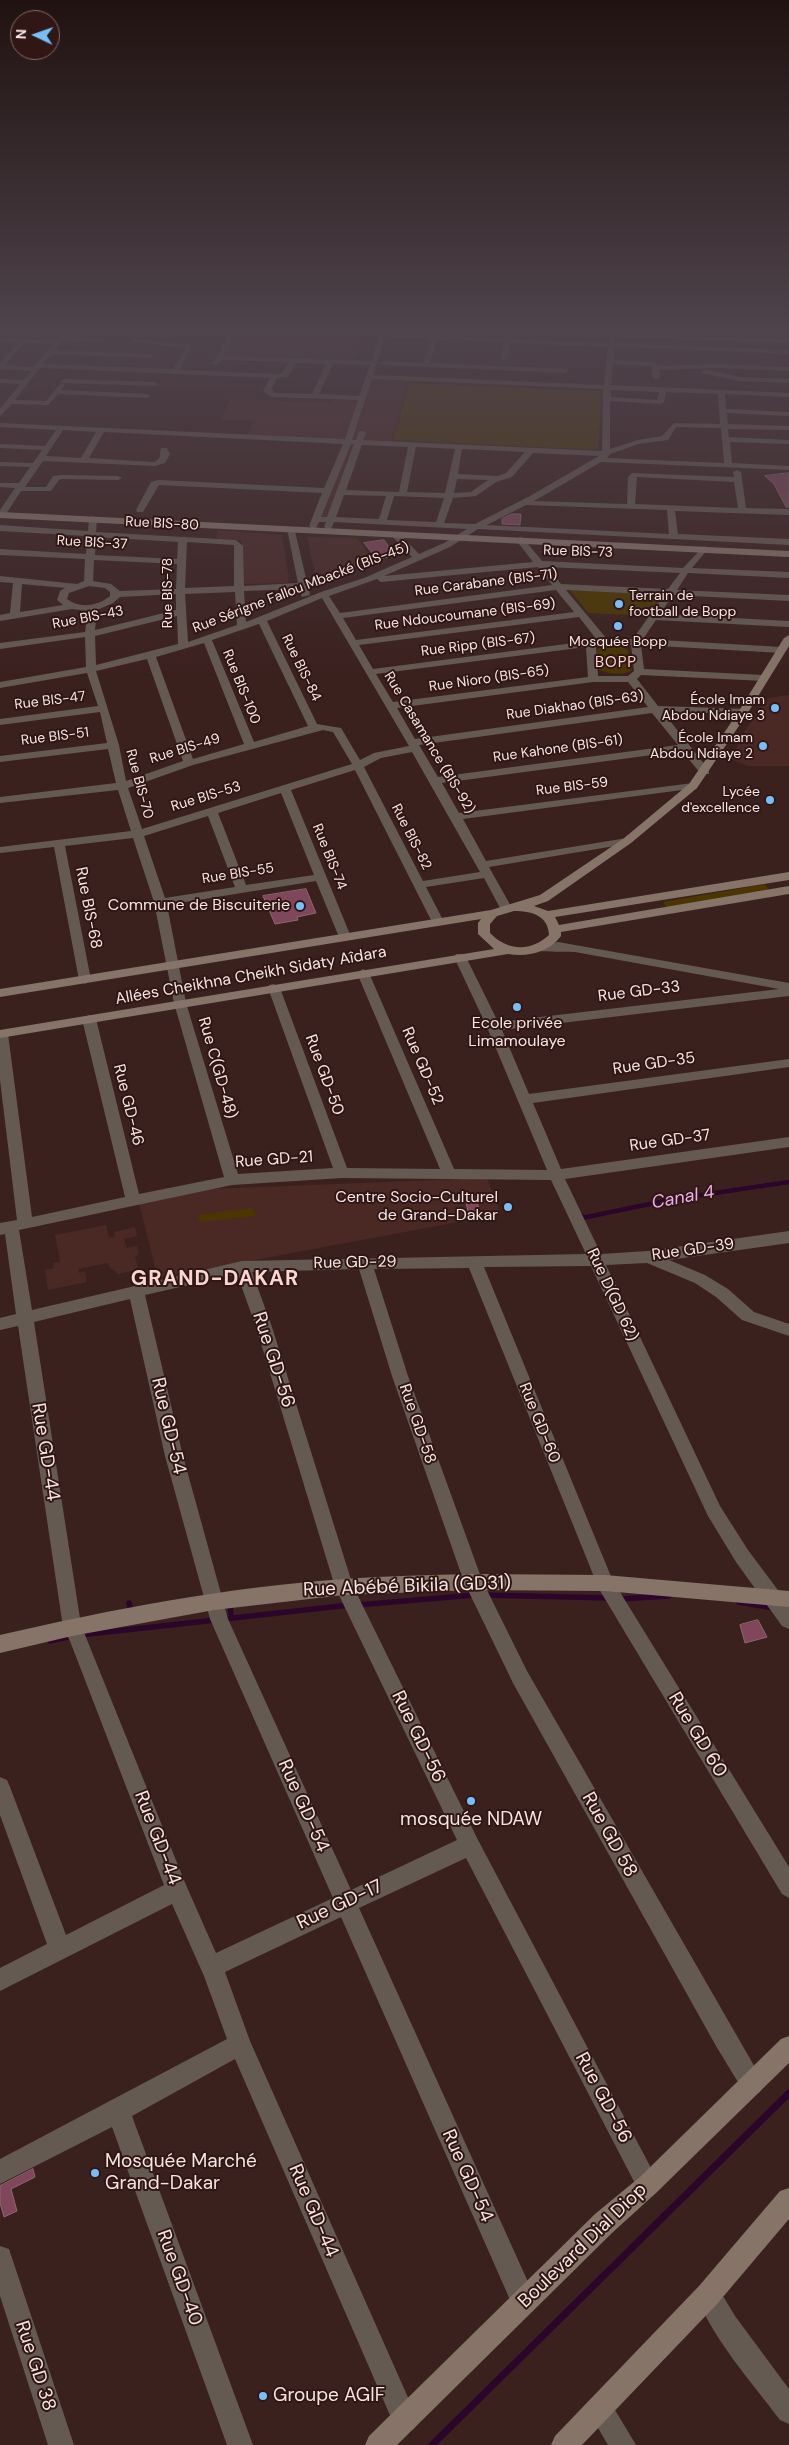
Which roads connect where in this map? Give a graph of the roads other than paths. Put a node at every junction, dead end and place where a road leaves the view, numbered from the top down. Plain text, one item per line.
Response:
1 (46, 449) edge
2 (90, 449) edge
3 (345, 449) edge
4 (356, 449) edge
5 (412, 449) edge
6 (458, 449) edge
7 (509, 449) edge
8 (604, 449) edge
9 (621, 449) edge
10 (728, 449) edge
11 (753, 449) edge
12 (775, 449) edge
13 (164, 450) dead end
14 (531, 450) junction
15 (766, 454) junction
16 (604, 456) junction
17 (83, 461) junction
18 (38, 462) junction
19 (652, 463) junction
20 (0, 464) edge
21 (732, 466) junction
22 (789, 468) edge
23 (452, 476) junction
24 (655, 476) junction
25 (118, 478) dead end
26 (497, 478) junction
27 (738, 480) junction
28 (0, 485) edge
29 (20, 488) junction
30 (327, 491) junction
31 (340, 492) junction
32 (391, 494) junction
33 (402, 495) junction
34 (449, 496) junction
35 (524, 502) junction
36 (4, 504) edge
37 (631, 507) junction
38 (671, 508) junction
39 (140, 510) dead end
40 (742, 510) junction
41 (789, 512) edge
42 (0, 515) edge
43 (93, 519) junction
44 (316, 519) junction
45 (598, 519) junction
46 (330, 520) junction
47 (382, 522) junction
48 (439, 525) junction
49 (476, 526) junction
50 (0, 528) edge
51 (291, 529) junction
52 (311, 530) junction
53 (326, 530) junction
54 (92, 534) junction
55 (395, 534) junction
56 (461, 537) junction
57 (674, 537) junction
58 (183, 539) junction
59 (736, 539) junction
60 (520, 540) junction
61 (789, 542) edge
62 (704, 549) junction
63 (736, 551) junction
64 (0, 552) edge
65 (789, 554) edge
66 (91, 557) junction
67 (418, 558) junction
68 (182, 562) junction
69 (541, 564) junction
70 (686, 570) junction
71 (789, 575) edge
72 (0, 579) edge
73 (18, 580) junction
74 (368, 580) junction
75 (88, 583) junction
76 (75, 586) junction
77 (303, 586) junction
78 (558, 587) junction
79 (239, 588) junction
80 (180, 590) junction
81 (671, 592) junction
82 (116, 594) junction
83 (324, 594) junction
84 (789, 598) edge
85 (306, 601) junction
86 (74, 606) junction
87 (93, 607) junction
88 (181, 612) junction
89 (582, 614) junction
90 (15, 615) junction
91 (337, 616) junction
92 (654, 617) junction
93 (0, 618) edge
94 (262, 620) junction
95 (789, 624) edge
96 (242, 627) junction
97 (90, 634) junction
98 (789, 638) edge
99 (207, 639) junction
100 (604, 642) junction
101 (636, 642) junction
102 (353, 644) junction
103 (591, 644) junction
104 (0, 646) edge
105 (182, 647) junction
106 (782, 650) junction
107 (151, 655) junction
108 (91, 670) junction
109 (369, 672) junction
110 (635, 676) junction
111 (764, 678) junction
112 (593, 679) junction
113 (0, 685) edge
114 (389, 706) junction
115 (104, 708) junction
116 (656, 709) junction
117 (744, 711) junction
118 (0, 722) edge
119 (314, 728) junction
120 (114, 745) junction
121 (250, 746) junction
122 (412, 746) junction
123 (685, 746) junction
124 (0, 759) edge
125 (189, 762) junction
126 (358, 766) junction
127 (704, 772) junction
128 (435, 782) junction
129 (122, 786) junction
130 (693, 786) junction
131 (285, 790) junction
132 (0, 800) edge
133 (212, 811) junction
134 (456, 818) junction
135 (138, 834) junction
136 (627, 841) junction
137 (59, 843) junction
138 (0, 850) edge
139 (484, 870) junction
140 (789, 876) edge
141 (322, 877) junction
142 (419, 886) junction
143 (242, 889) junction
144 (789, 890) edge
145 (553, 891) junction
146 (160, 902) junction
147 (520, 907) junction
148 (506, 908) junction
149 (493, 913) junction
150 (547, 915) junction
151 (438, 922) junction
152 (555, 932) junction
153 (345, 937) junction
154 (575, 948) junction
155 (538, 949) junction
156 (508, 950) junction
157 (460, 957) junction
158 (174, 968) junction
159 (364, 973) junction
160 (85, 980) junction
161 (789, 987) edge
162 (274, 988) junction
163 (789, 992) edge
164 (0, 993) edge
165 (180, 1002) junction
166 (89, 1019) junction
167 (494, 1027) junction
168 (0, 1034) edge
169 (789, 1064) edge
170 (525, 1099) junction
171 (789, 1142) edge
172 (449, 1173) junction
173 (342, 1174) junction
174 (556, 1175) junction
175 (232, 1180) junction
176 (133, 1199) junction
177 (12, 1226) edge
178 (789, 1237) edge
179 (648, 1257) junction
180 (596, 1260) junction
181 (474, 1262) junction
182 (365, 1264) junction
183 (242, 1267) junction
184 (136, 1291) junction
185 (24, 1317) junction
186 (0, 1324) edge
187 (789, 1330) edge
188 (474, 1582) junction
189 (605, 1583) junction
190 (344, 1586) junction
191 (769, 1596) junction
192 (789, 1598) edge
193 (214, 1602) junction
194 (789, 1620) edge
195 (72, 1627) junction
196 (0, 1644) edge
197 (0, 1787) edge
198 (470, 1845) junction
199 (789, 1887) edge
200 (177, 1890) junction
201 (345, 1902) junction
202 (60, 1949) junction
203 (211, 1967) junction
204 (0, 1980) edge
205 (240, 2044) junction
206 (789, 2047) edge
207 (752, 2084) junction
208 (118, 2111) junction
209 (0, 2172) edge
210 (648, 2185) junction
211 (789, 2200) edge
212 (0, 2258) edge
213 (708, 2295) junction
214 (524, 2302) junction
215 (600, 2409) junction
216 (789, 2411) edge
217 (405, 2420) junction
218 (61, 2445) edge
219 (240, 2445) edge
220 (378, 2445) edge
221 (564, 2445) edge
222 (623, 2445) edge

1 - 18 street
2 - 17 street
3 - 30 street
4 - 31 street
5 - 33 street
6 - 23 street
7 - 14 street
8 - 16 street
9 - 16 street
10 - 21 street
11 - 15 street
12 - 15 street
13 - 17 street
14 - 16 street
14 - 26 street
15 - 21 street
15 - 22 street
16 - 19 street
16 - 35 street, Rue Sérigne Fallou Mbacké (BIS-45)
17 - 18 street
18 - 20 street
18 - 29 street
19 - 21 street
19 - 24 street
21 - 27 street
23 - 26 street
23 - 34 street
24 - 27 street
24 - 37 street
25 - 29 street
26 - 34 street
27 - 40 street
28 - 29 street
29 - 36 street
30 - 39 street
30 - 44 street
31 - 32 street
31 - 46 street
32 - 33 street
32 - 47 street
33 - 34 street
34 - 48 street
35 - 45 street
35 - 49 street, Rue Sérigne Fallou Mbacké (BIS-45)
36 - 42 street
37 - 38 street
37 - 45 street
38 - 40 street
38 - 57 street
40 - 41 street
42 - 43 main road
43 - 51 main road
43 - 54 street
44 - 46 street
44 - 52 street
45 - 49 street
45 - 57 street
46 - 47 street
46 - 53 street
47 - 48 street
48 - 49 street
49 - 56 street, Rue Sérigne Fallou Mbacké (BIS-45)
50 - 54 street, Rue BIS-80
51 - 52 main road
51 - 77 street
52 - 53 main road
53 - 55 main road
54 - 58 street, Rue BIS-80
54 - 66 street
55 - 56 main road
55 - 67 street
56 - 60 main road
56 - 67 street, Rue Sérigne Fallou Mbacké (BIS-45)
57 - 59 street
58 - 68 street, Rue BIS-78
58 - 79 street, Rue BIS-80
59 - 61 street
59 - 63 street
60 - 62 main road
60 - 69 street
62 - 63 main road
62 - 70 street
63 - 65 main road
64 - 66 street, Rue BIS-37
66 - 68 street, Rue BIS-37
66 - 75 street
67 - 74 street, Rue Sérigne Fallou Mbacké (BIS-45)
68 - 80 street, Rue BIS-78
69 - 70 street, Rue BIS-73
69 - 74 street, Rue BIS-73
69 - 78 street
70 - 71 street, Rue BIS-73
70 - 81 street
72 - 73 street
73 - 76 street
73 - 90 street
74 - 83 street, Rue Sérigne Fallou Mbacké (BIS-45)
75 - 76 street
75 - 82 street
76 - 86 street
77 - 79 street
77 - 85 street
78 - 81 street, Rue Carabane (BIS-71)
78 - 89 street
78 - 91 street, Rue Carabane (BIS-71)
79 - 80 street
79 - 96 street, Rue BIS-80
80 - 82 street
80 - 88 street, Rue BIS-78
81 - 84 street, Rue Carabane (BIS-71)
81 - 92 street
82 - 87 street
83 - 85 street, Rue Sérigne Fallou Mbacké (BIS-45)
83 - 91 street, Rue Casamance (BIS-92)
85 - 94 street, Rue Sérigne Fallou Mbacké (BIS-45)
86 - 87 street
86 - 90 street
87 - 97 street, Rue BIS-70
88 - 97 street, Rue BIS-43
88 - 105 street, Rue BIS-78
89 - 100 street
89 - 102 street, Rue Ndoucoumane (BIS-69)
90 - 93 street
91 - 102 street, Rue Casamance (BIS-92)
92 - 95 street
92 - 101 street
94 - 96 street, Rue Sérigne Fallou Mbacké (BIS-45)
94 - 119 street, Rue BIS-84
96 - 99 street, Rue Sérigne Fallou Mbacké (BIS-45)
97 - 104 street, Rue BIS-43
97 - 108 street, Rue BIS-70
98 - 106 main road
99 - 105 street, Rue Sérigne Fallou Mbacké (BIS-45)
99 - 121 street, Rue BIS-100
100 - 101 street, Rue Ripp (BIS-67)
100 - 103 street, Rue Ripp (BIS-67)
101 - 106 street
101 - 110 street
102 - 109 street, Rue Casamance (BIS-92)
103 - 109 street, Rue Ripp (BIS-67)
103 - 112 street
105 - 107 street, Rue Sérigne Fallou Mbacké (BIS-45)
106 - 111 main road
107 - 108 street, Rue Sérigne Fallou Mbacké (BIS-45)
107 - 125 street
108 - 113 street, Rue Sérigne Fallou Mbacké (BIS-45)
108 - 115 street, Rue BIS-70
109 - 114 street, Rue Casamance (BIS-92)
110 - 111 street
110 - 112 street, Rue Nioro (BIS-65)
110 - 116 street
111 - 117 main road
112 - 114 street, Rue Nioro (BIS-65)
114 - 122 street, Rue Casamance (BIS-92)
115 - 118 street, Rue BIS-47
115 - 120 street, Rue BIS-70
116 - 117 street, Rue Diakhao (BIS-63)
116 - 122 street, Rue Diakhao (BIS-63)
116 - 123 street
117 - 127 main road
119 - 121 street, Rue BIS-49
119 - 126 street, Rue BIS-49
120 - 124 street, Rue BIS-51
120 - 129 street, Rue BIS-70
121 - 125 street, Rue BIS-49
122 - 126 street, Rue BIS-53
122 - 128 street, Rue Casamance (BIS-92)
123 - 127 street
123 - 128 street, Rue Kahone (BIS-61)
125 - 129 street, Rue BIS-49
126 - 131 street, Rue BIS-53
126 - 142 street, Rue BIS-82
127 - 130 main road
128 - 134 street, Rue Casamance (BIS-92)
129 - 132 street, Rue BIS-49
129 - 135 street, Rue BIS-70
130 - 134 street, Rue BIS-59
130 - 136 main road
131 - 133 street, Rue BIS-53
131 - 141 street, Rue BIS-74
133 - 135 street, Rue BIS-53
133 - 143 street
134 - 139 street, Rue Casamance (BIS-92)
135 - 137 street, Rue BIS-53
135 - 146 street, Rue BIS-70
136 - 139 street
136 - 145 main road
137 - 138 street, Rue BIS-53
137 - 160 street, Rue BIS-68
139 - 142 street
139 - 148 street, Rue Casamance (BIS-92)
140 - 150 main road
141 - 143 street, Rue BIS-55
141 - 153 street, Rue BIS-74
142 - 151 street, Rue BIS-82
143 - 146 street, Rue BIS-55
144 - 152 main road
145 - 147 main road
145 - 150 main road
146 - 158 street, Rue BIS-70
147 - 148 main road
147 - 150 main road
148 - 149 main road
149 - 151 main road, Allées Cheikhna Cheikh Sidaty Aîdara
149 - 156 main road
150 - 152 main road
151 - 153 main road, Allées Cheikhna Cheikh Sidaty Aîdara
152 - 154 street
152 - 155 main road
153 - 158 main road, Allées Cheikhna Cheikh Sidaty Aîdara
154 - 155 street
154 - 161 street
155 - 156 main road
156 - 157 main road, Allées Cheikhna Cheikh Sidaty Aîdara
157 - 159 main road, Allées Cheikhna Cheikh Sidaty Aîdara
157 - 167 street, Rue D(GD 62)
158 - 160 main road, Allées Cheikhna Cheikh Sidaty Aîdara
158 - 165 street, Rue C(GD-48)
159 - 162 main road, Allées Cheikhna Cheikh Sidaty Aîdara
159 - 172 street, Rue GD-52
160 - 164 main road, Allées Cheikhna Cheikh Sidaty Aîdara
162 - 165 main road, Allées Cheikhna Cheikh Sidaty Aîdara
162 - 173 street, Rue GD-50
163 - 167 street, Rue GD-33
165 - 166 main road, Allées Cheikhna Cheikh Sidaty Aîdara
165 - 175 street, Rue C(GD-48)
166 - 168 main road, Allées Cheikhna Cheikh Sidaty Aîdara
166 - 176 street, Rue GD-46
167 - 170 street, Rue D(GD 62)
168 - 177 street, Rue GD-44
169 - 170 street, Rue GD-35
170 - 174 street, Rue D(GD 62)
171 - 174 street, Rue GD-37
172 - 173 street, Rue GD-21
172 - 174 street, Rue GD-21
173 - 175 street, Rue GD-21
174 - 180 street, Rue D(GD 62)
175 - 176 street, Rue GD-21
176 - 177 street, Rue GD-21
177 - 185 street, Rue GD-44
178 - 179 street, Rue GD-39
179 - 180 street, Rue GD-39
179 - 187 street
180 - 181 street, Rue GD-29
180 - 191 street, Rue D(GD 62)
181 - 182 street, Rue GD-29
181 - 189 street, Rue GD-60
182 - 183 street, Rue GD-29
182 - 188 street, Rue GD-58
183 - 184 street, Rue GD-29
183 - 190 street, Rue GD-56
184 - 185 street, Rue GD-29
184 - 193 street, Rue GD-54
185 - 186 street, Rue GD-29
185 - 195 street, Rue GD-44
188 - 189 main road, Rue Abébé Bikila (GD31)
188 - 190 main road, Rue Abébé Bikila (GD31)
188 - 207 street, Rue GD 58
189 - 191 main road, Rue Abébé Bikila (GD31)
189 - 199 street, Rue GD 60
190 - 193 main road, Rue Abébé Bikila (GD31)
190 - 198 street, Rue GD-56
191 - 192 main road, Rue Abébé Bikila (GD31)
191 - 194 street, Rue D(GD 62)
193 - 195 main road, Rue Abébé Bikila (GD31)
193 - 201 street, Rue GD-54
195 - 196 main road, Rue Abébé Bikila (GD31)
195 - 200 street, Rue GD-44
197 - 202 street
198 - 201 street, Rue GD-17
198 - 210 street, Rue GD-56
200 - 202 street
200 - 203 street, Rue GD-44
201 - 203 street, Rue GD-17
201 - 214 street, Rue GD-54
202 - 204 street
203 - 205 street, Rue GD-44
205 - 208 street
205 - 217 street, Rue GD-44
206 - 207 main road, Boulevard Dial Diop
207 - 210 main road, Boulevard Dial Diop
208 - 209 street
208 - 219 street, Rue GD-40
210 - 214 main road, Boulevard Dial Diop
211 - 213 main road
212 - 218 street, Rue GD 38
213 - 215 main road
213 - 216 street
214 - 217 main road, Boulevard Dial Diop
215 - 221 main road
215 - 222 street
217 - 220 main road, Boulevard Dial Diop

